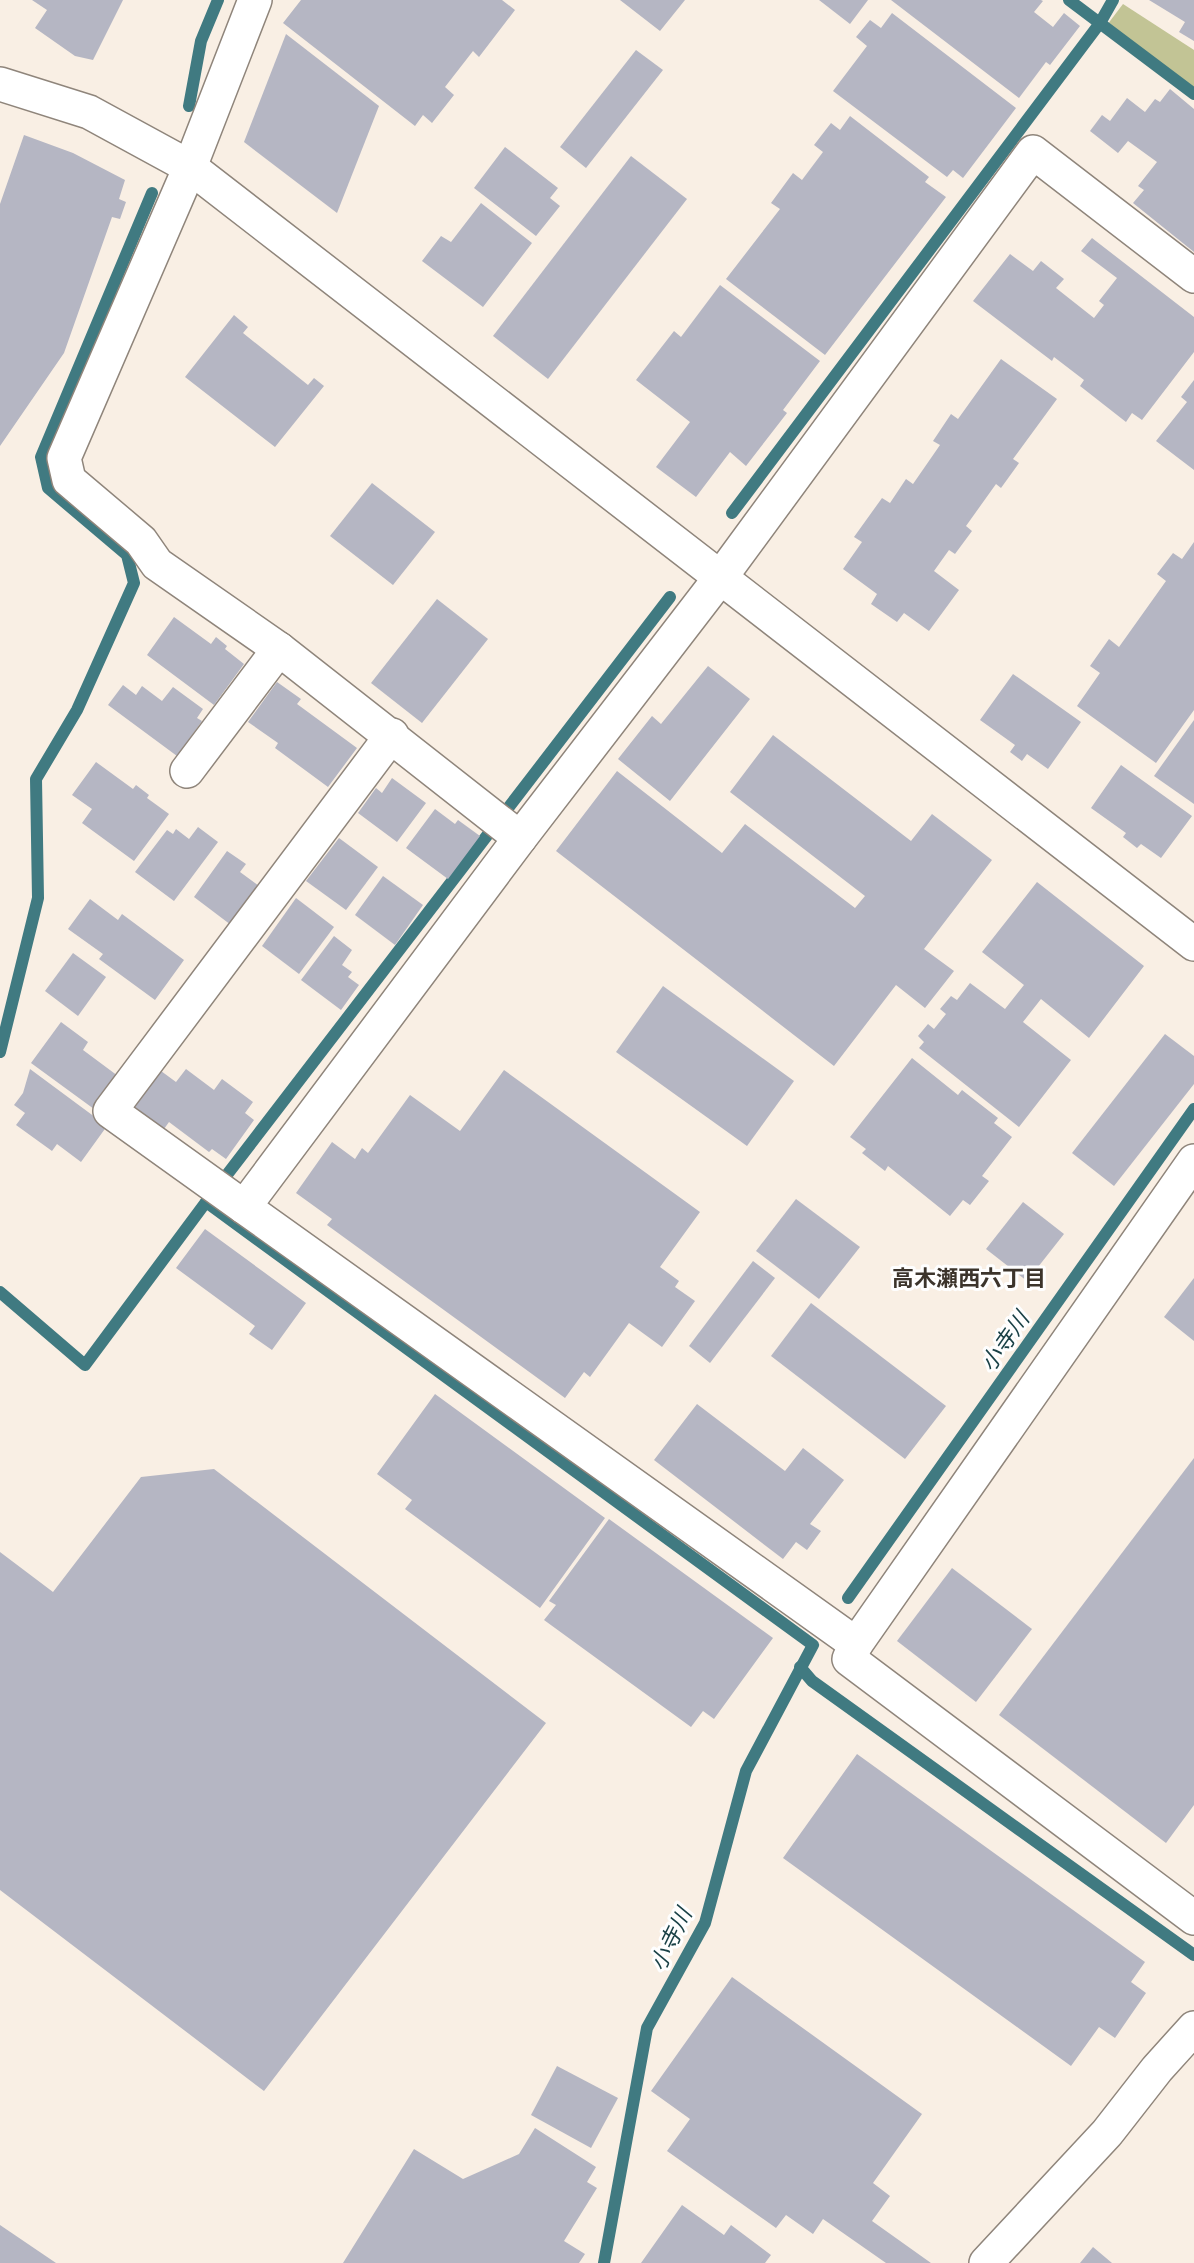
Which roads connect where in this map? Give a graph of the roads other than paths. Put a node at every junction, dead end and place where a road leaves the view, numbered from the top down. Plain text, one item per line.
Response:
1 (255, 0) edge
2 (0, 84) edge
3 (190, 167) junction
4 (1194, 276) edge
5 (720, 578) junction
6 (279, 649) junction
7 (392, 735) junction
8 (187, 771) dead end
9 (506, 827) junction
10 (1194, 944) edge
11 (1194, 1161) edge
12 (227, 1195) junction
13 (855, 1644) junction
14 (1194, 1918) edge
15 (1194, 2028) edge
16 (986, 2263) edge

1 - 3 street
2 - 3 street
3 - 5 street
3 - 6 street
4 - 5 street
5 - 9 street
5 - 10 street
6 - 7 street
6 - 8 street
7 - 9 street
7 - 12 street
9 - 12 street
11 - 13 street
12 - 13 street
13 - 14 street
15 - 16 street

